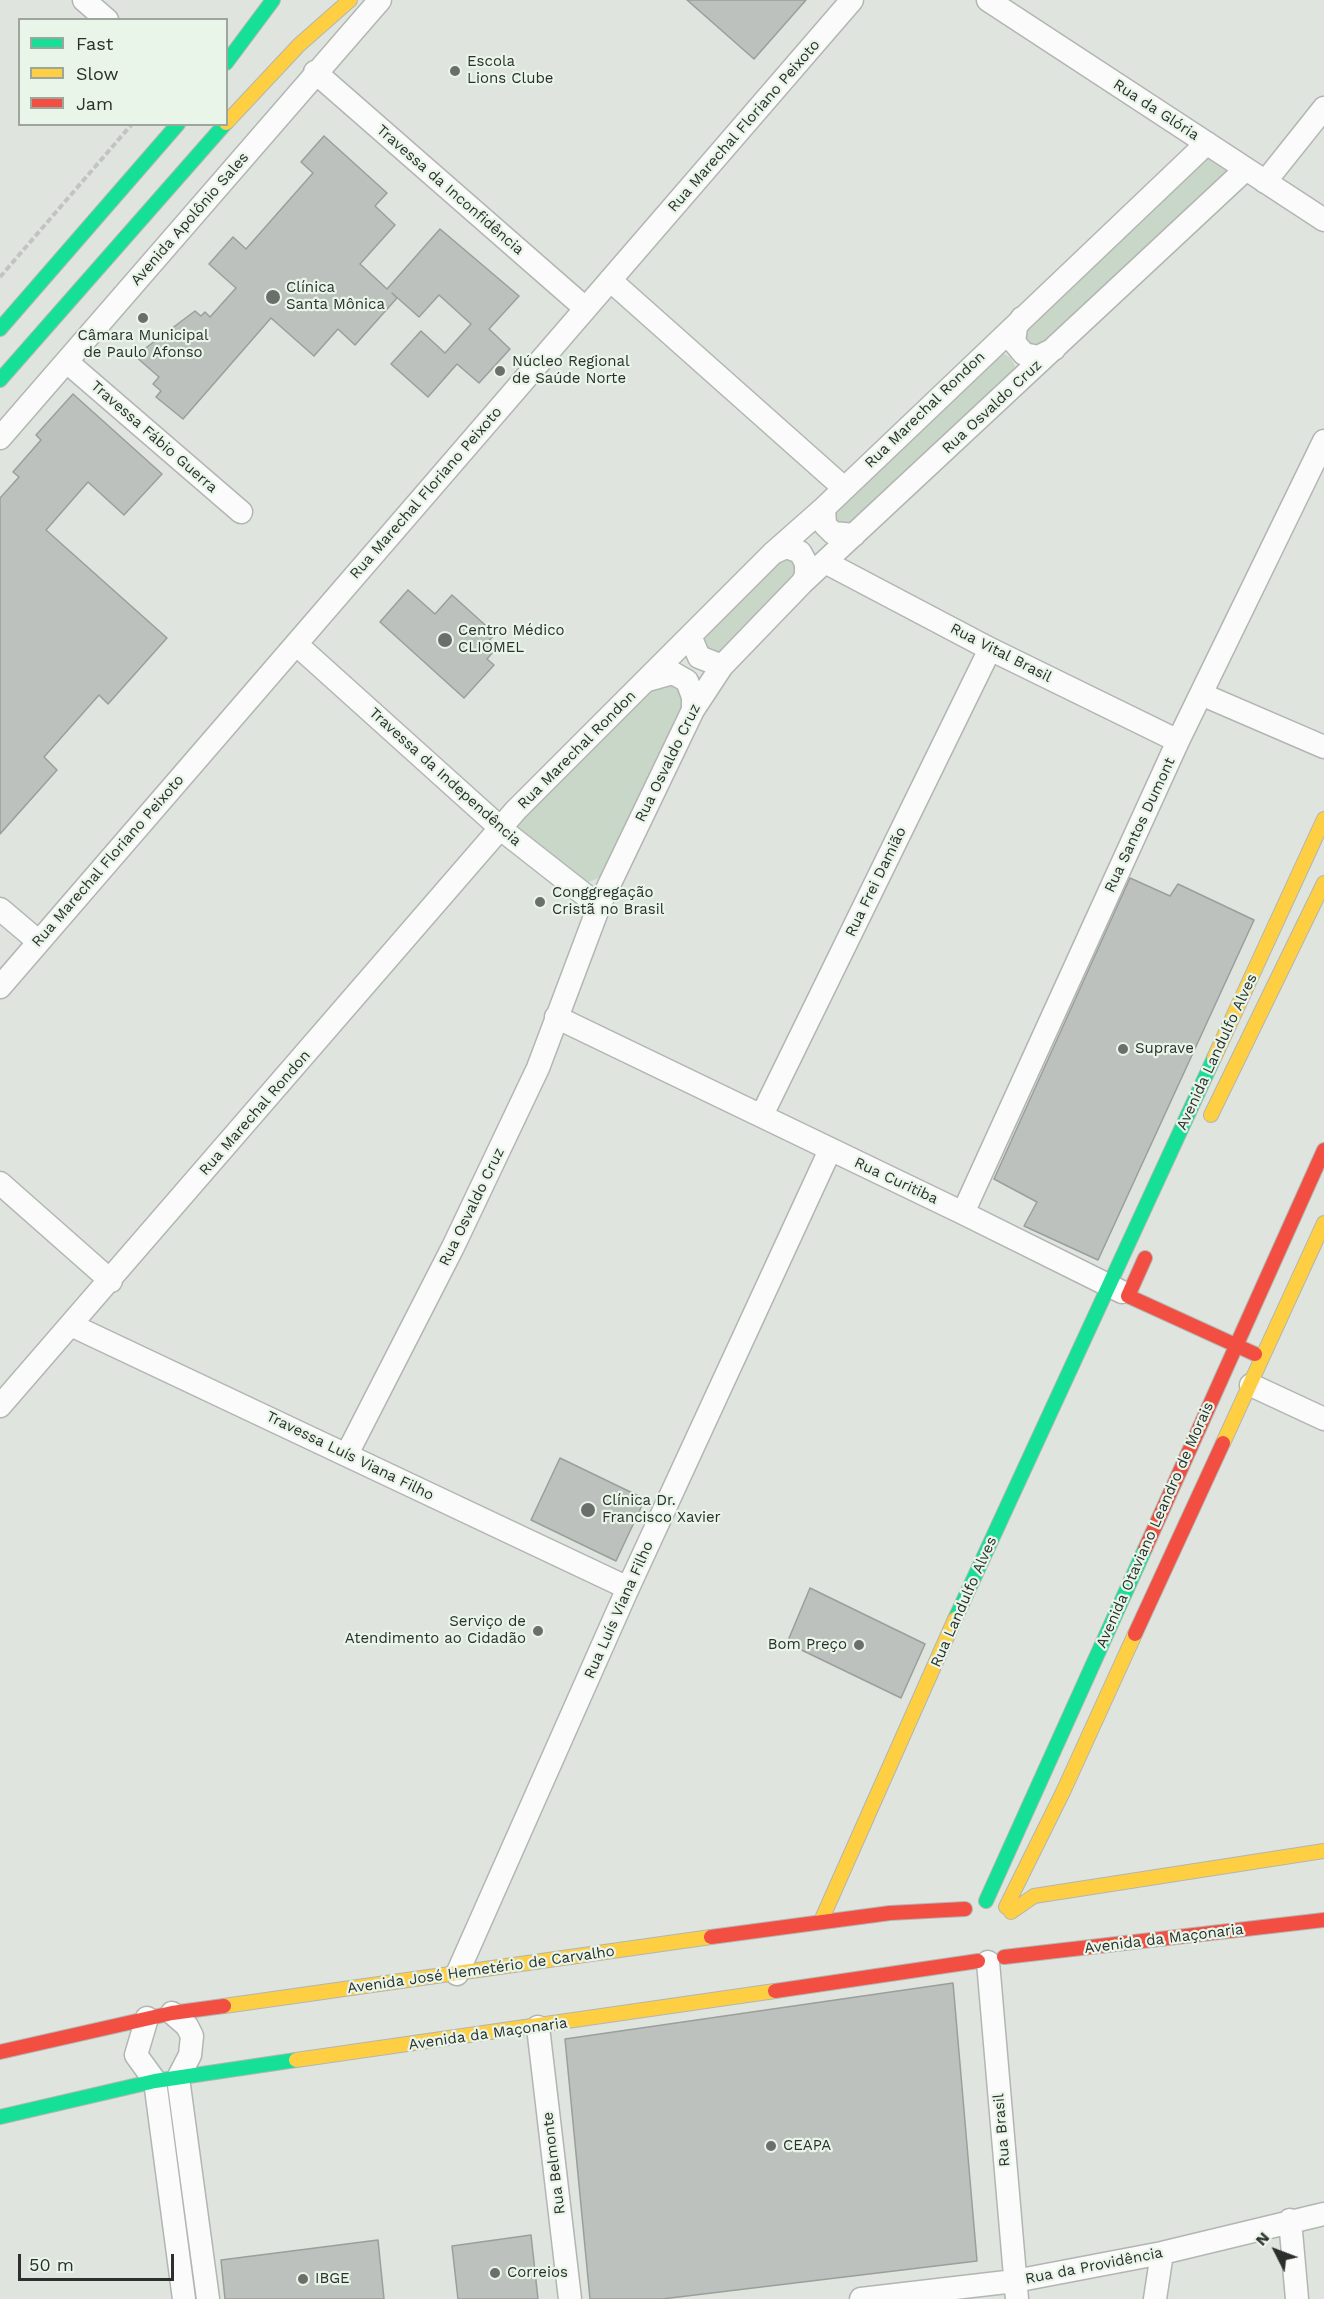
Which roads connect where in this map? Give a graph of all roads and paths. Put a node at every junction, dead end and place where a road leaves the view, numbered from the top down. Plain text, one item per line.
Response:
1 (84, 0) edge
2 (273, 0) edge
3 (350, 0) edge
4 (380, 0) edge
5 (852, 0) edge
6 (988, 0) edge
7 (105, 18) edge
8 (228, 60) edge
9 (315, 72) junction
10 (1324, 108) edge
11 (228, 122) edge
12 (130, 126) edge
13 (176, 126) edge
14 (224, 126) edge
15 (1207, 143) junction
16 (1246, 169) junction
17 (1265, 182) junction
18 (1324, 220) edge
19 (0, 277) edge
20 (610, 280) junction
21 (585, 308) junction
22 (1022, 318) junction
23 (0, 328) edge
24 (1055, 349) junction
25 (980, 358) junction
26 (67, 362) junction
27 (0, 380) edge
28 (1011, 390) junction
29 (0, 438) edge
30 (1324, 441) edge
31 (844, 488) junction
32 (824, 508) junction
33 (241, 512) dead end
34 (854, 535) junction
35 (773, 553) junction
36 (825, 562) junction
37 (802, 583) junction
38 (691, 638) junction
39 (296, 644) junction
40 (990, 649) junction
41 (722, 666) junction
42 (648, 680) junction
43 (1201, 694) junction
44 (693, 710) junction
45 (1178, 741) junction
46 (1324, 747) edge
47 (1324, 819) edge
48 (500, 827) junction
49 (1324, 883) edge
50 (599, 906) junction
51 (0, 909) edge
52 (39, 942) junction
53 (0, 987) edge
54 (556, 1017) junction
55 (762, 1115) junction
56 (1203, 1131) dead end
57 (830, 1150) junction
58 (1324, 1150) edge
59 (0, 1183) edge
60 (963, 1213) junction
61 (1324, 1223) edge
62 (1152, 1245) dead end
63 (111, 1281) junction
64 (1119, 1291) junction
65 (71, 1325) junction
66 (1235, 1345) junction
67 (1264, 1358) junction
68 (1251, 1385) junction
69 (0, 1406) edge
70 (1324, 1419) edge
71 (347, 1454) junction
72 (628, 1588) junction
73 (1121, 1600) junction
74 (1146, 1613) junction
75 (1324, 1851) edge
76 (987, 1901) junction
77 (965, 1910) junction
78 (1010, 1914) junction
79 (1324, 1920) edge
80 (821, 1921) junction
81 (958, 1929) dead end
82 (1016, 1941) dead end
83 (962, 1948) dead end
84 (990, 1960) junction
85 (456, 1974) junction
86 (172, 2013) junction
87 (147, 2018) junction
88 (538, 2027) junction
89 (0, 2052) edge
90 (178, 2078) junction
91 (155, 2081) junction
92 (0, 2117) edge
93 (1324, 2214) edge
94 (1290, 2220) junction
95 (1162, 2253) junction
96 (1016, 2290) edge
97 (184, 2299) edge
98 (208, 2299) edge
99 (570, 2299) edge
100 (861, 2299) edge
101 (1155, 2299) edge
102 (1297, 2299) edge

1 - 7 street
2 - 8 street
3 - 11 street
4 - 9 street, Avenida Apolônio Sales
5 - 20 street, Rua Marechal Floriano Peixoto
6 - 15 street, Rua da Glória
9 - 21 street, Travessa da Inconfidência
9 - 26 street, Avenida Apolônio Sales
10 - 17 street
12 - 19 path
13 - 23 street
14 - 27 street
15 - 16 street, Rua da Glória
15 - 22 street, Rua Marechal Rondon
16 - 17 street, Rua da Glória
16 - 24 street, Rua Osvaldo Cruz
17 - 18 street, Rua da Glória
20 - 21 street, Rua Marechal Floriano Peixoto
20 - 31 street
21 - 39 street, Rua Marechal Floriano Peixoto
22 - 24 street
22 - 25 street, Rua Marechal Rondon
24 - 28 street, Rua Osvaldo Cruz
25 - 28 street
25 - 31 street, Rua Marechal Rondon
26 - 29 street, Avenida Apolônio Sales
26 - 33 street, Travessa Fábio Guerra
28 - 34 street, Rua Osvaldo Cruz
30 - 43 street, Rua Santos Dumont
31 - 32 street, Rua Marechal Rondon
32 - 34 street
32 - 35 street, Rua Marechal Rondon
34 - 36 street, Rua Osvaldo Cruz
35 - 37 street
35 - 38 street, Rua Marechal Rondon
36 - 37 street, Rua Osvaldo Cruz
36 - 40 street, Rua Vital Brasil
37 - 41 street, Rua Osvaldo Cruz
38 - 41 street
38 - 42 street, Rua Marechal Rondon
39 - 48 street, Travessa da Independência
39 - 52 street, Rua Marechal Floriano Peixoto
40 - 45 street, Rua Vital Brasil
40 - 55 street, Rua Frei Damião
41 - 44 street, Rua Osvaldo Cruz
42 - 44 street
42 - 48 street, Rua Marechal Rondon
43 - 45 street, Rua Santos Dumont
43 - 46 street
44 - 50 street, Rua Osvaldo Cruz
45 - 60 street, Rua Santos Dumont
47 - 64 street, Avenida Landulfo Alves
48 - 50 street, Travessa da Independência
48 - 63 street, Rua Marechal Rondon
49 - 56 street, Avenida Landulfo Alves
50 - 54 street, Rua Osvaldo Cruz
51 - 52 street
52 - 53 street, Rua Marechal Floriano Peixoto
54 - 55 street, Rua Curitiba
54 - 71 street, Rua Osvaldo Cruz
55 - 57 street, Rua Curitiba
57 - 60 street, Rua Curitiba
57 - 72 street, Rua Luís Viana Filho
58 - 66 street, Avenida Otaviano Leandro de Morais
59 - 63 street
60 - 64 street, Rua Curitiba
61 - 67 street, Avenida Otaviano Leandro de Morais
62 - 64 street
63 - 65 street, Rua Marechal Rondon
64 - 66 street, Rua Curitiba
64 - 80 street, Rua Landulfo Alves
65 - 69 street, Rua Marechal Rondon
65 - 71 street, Travessa Luís Viana Filho
66 - 67 street, Rua Curitiba
66 - 73 street, Avenida Otaviano Leandro de Morais
67 - 68 street, Avenida Otaviano Leandro de Morais
68 - 70 street
68 - 74 street, Avenida Otaviano Leandro de Morais
71 - 72 street, Travessa Luís Viana Filho
72 - 85 street, Rua Luís Viana Filho
73 - 74 street
73 - 76 street, Avenida Otaviano Leandro de Morais
74 - 78 street, Avenida Otaviano Leandro de Morais
75 - 78 street
76 - 77 street, Avenida José Hemetério de Carvalho
76 - 78 street
77 - 80 street, Avenida José Hemetério de Carvalho
77 - 81 street
79 - 84 street, Avenida da Maçonaria
80 - 85 street, Avenida José Hemetério de Carvalho
82 - 84 street
83 - 84 street
84 - 88 street, Avenida da Maçonaria
84 - 96 street, Rua Brasil
85 - 86 street, Avenida José Hemetério de Carvalho
86 - 87 street, Avenida José Hemetério de Carvalho
86 - 90 street
87 - 89 street, Avenida José Hemetério de Carvalho
87 - 91 street
88 - 90 street, Avenida da Maçonaria
88 - 99 street, Rua Belmonte
90 - 91 street, Avenida da Maçonaria
90 - 98 street
91 - 92 street, Avenida da Maçonaria
91 - 97 street
93 - 94 street, Rua da Providência
94 - 95 street, Rua da Providência
94 - 102 street
95 - 96 street, Rua da Providência
95 - 101 street
96 - 100 street, Rua da Providência

